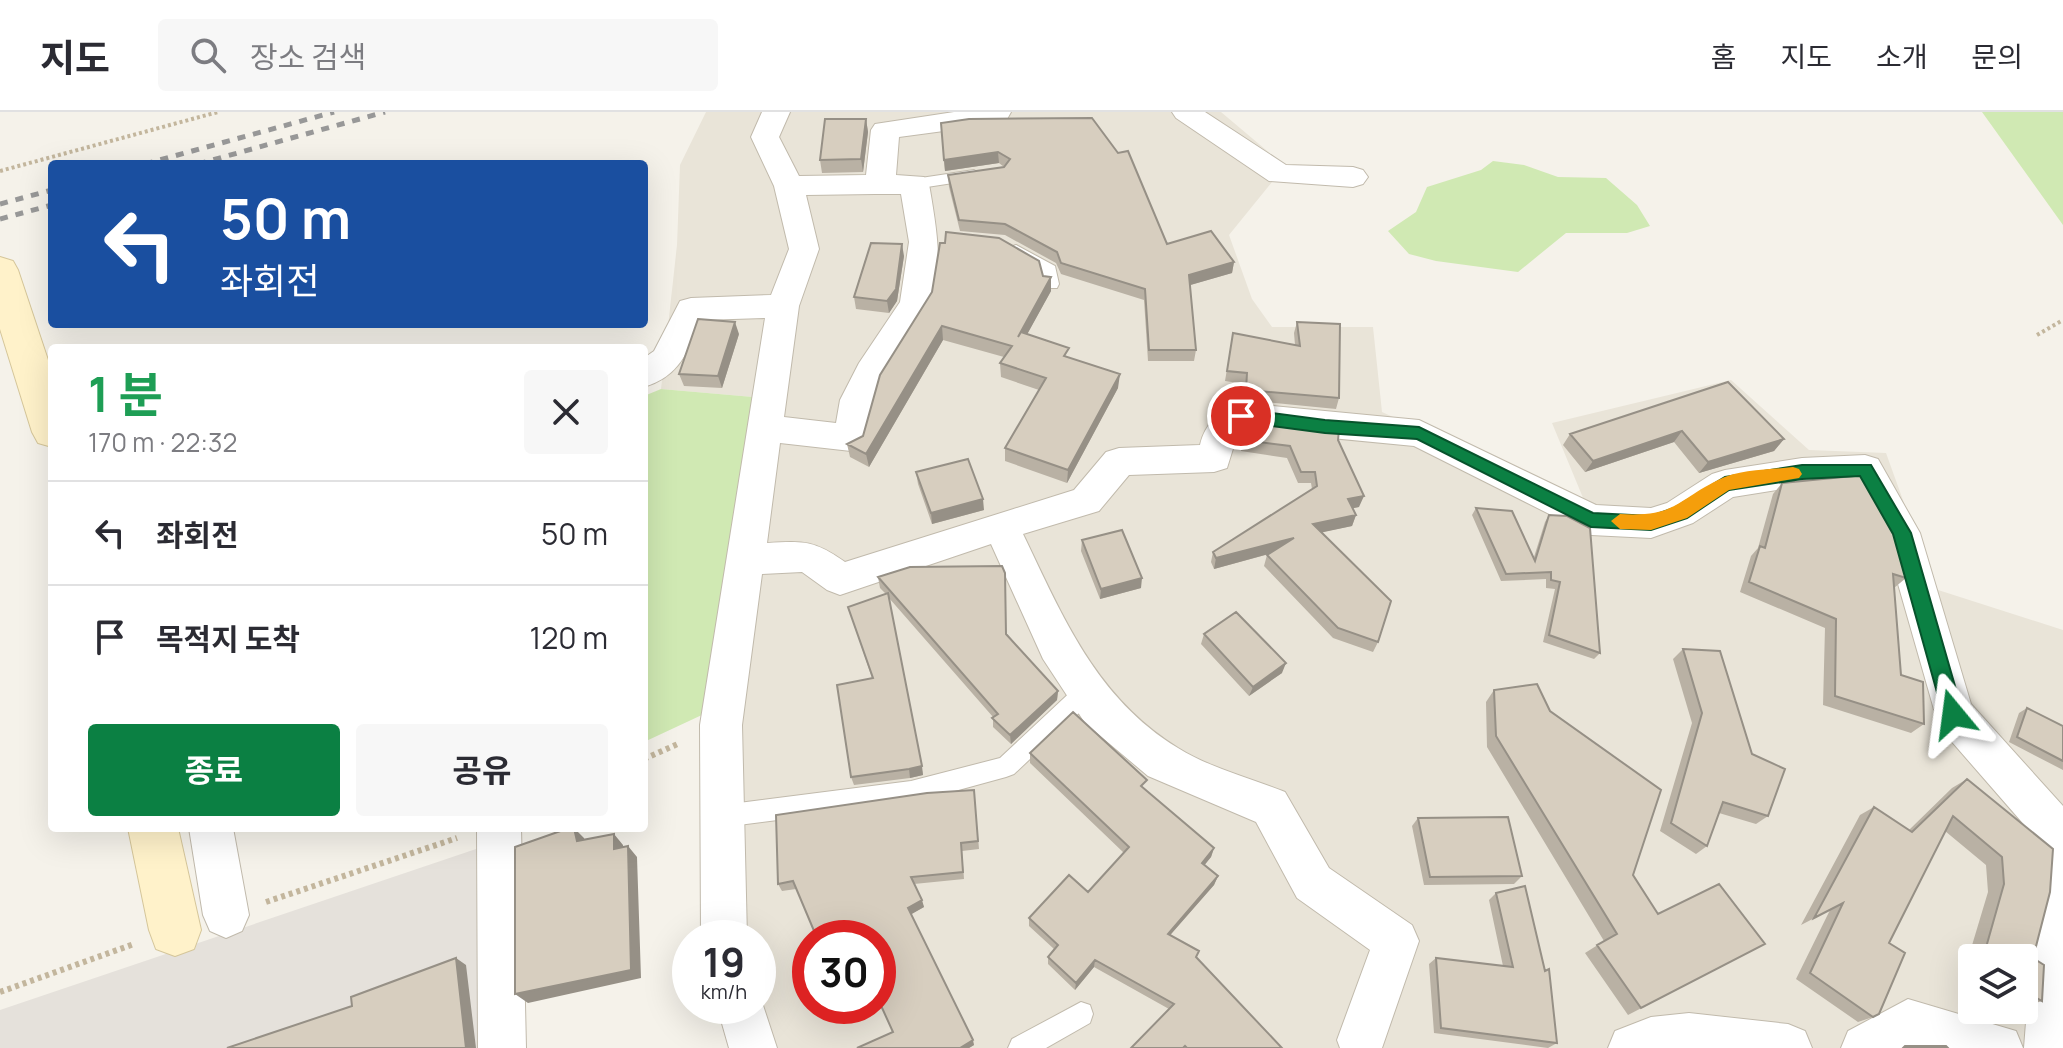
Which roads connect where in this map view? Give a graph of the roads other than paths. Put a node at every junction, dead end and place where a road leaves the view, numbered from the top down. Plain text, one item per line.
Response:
1 (776, 112) edge
2 (997, 112) edge
3 (1186, 112) edge
4 (985, 174) edge
5 (1353, 177) dead end
6 (914, 184) junction
7 (789, 186) junction
8 (880, 186) junction
9 (1004, 244) edge
10 (0, 270) edge
11 (1051, 284) edge
12 (783, 306) junction
13 (648, 372) edge
14 (48, 420) edge
15 (763, 428) junction
16 (1001, 526) junction
17 (743, 560) junction
18 (1086, 692) junction
19 (723, 816) junction
20 (154, 832) edge
21 (212, 832) edge
22 (499, 832) edge
23 (226, 915) dead end
24 (724, 920) edge
25 (175, 930) dead end
26 (1081, 1014) dead end
27 (746, 1024) edge
28 (1361, 1045) edge
29 (502, 1048) edge
30 (753, 1048) edge
31 (1021, 1048) edge
32 (1632, 1048) edge
33 (1788, 1048) edge
34 (1865, 1048) edge
35 (1999, 1048) edge
36 (2048, 1048) edge

1 - 7 street
2 - 8 street
3 - 5 street
4 - 6 lane
6 - 8 street
6 - 15 street
7 - 8 street
7 - 12 street
9 - 11 lane
10 - 14 street
12 - 13 street
12 - 15 street
15 - 17 street
16 - 17 street
16 - 18 street
16 - 36 street
17 - 19 street
18 - 19 lane
18 - 28 street
19 - 24 street
20 - 25 street
21 - 23 street
22 - 29 street
26 - 31 lane
27 - 30 street
32 - 33 street
34 - 35 street

